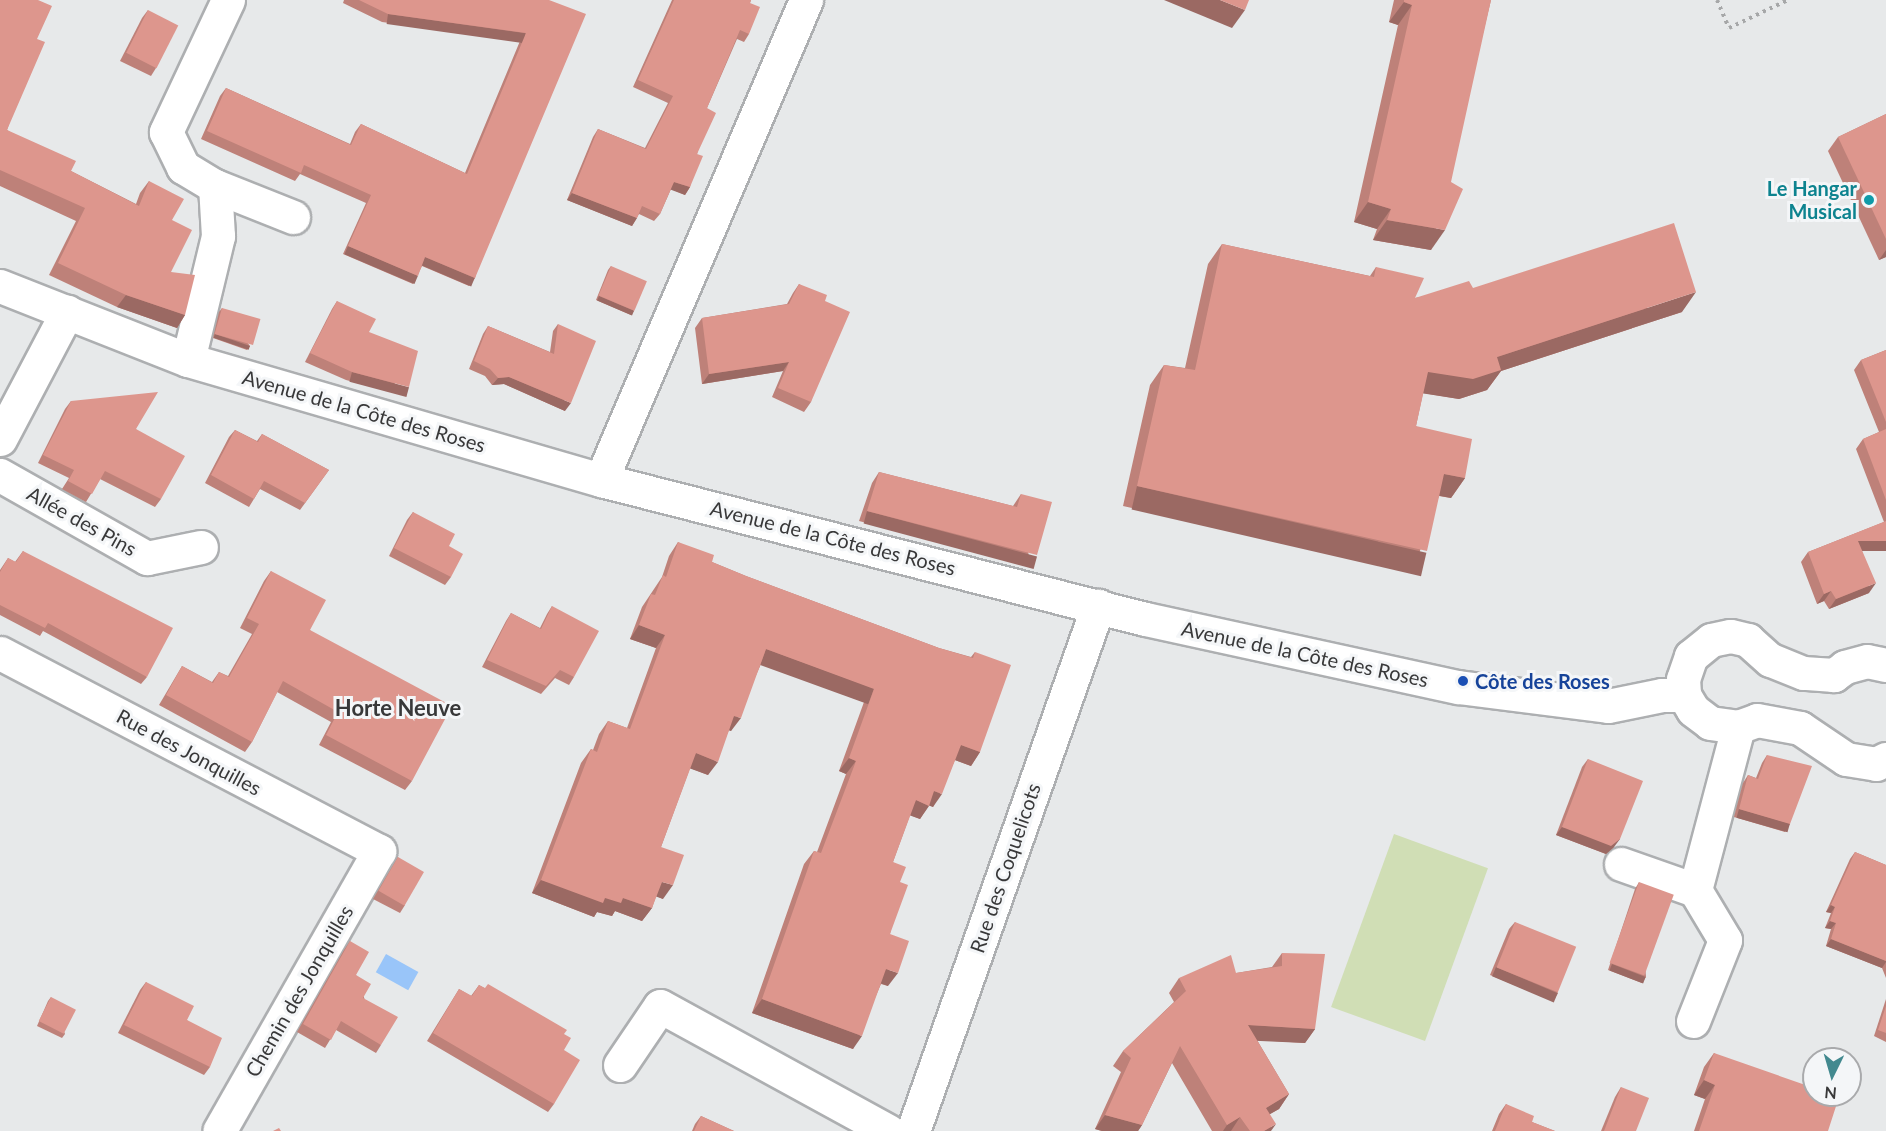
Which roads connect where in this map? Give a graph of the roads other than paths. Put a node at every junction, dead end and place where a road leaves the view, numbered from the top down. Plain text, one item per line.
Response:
1 (228, 0) edge
2 (806, 0) edge
3 (215, 186) junction
4 (293, 217) dead end
5 (0, 286) edge
6 (67, 312) junction
7 (188, 360) junction
8 (0, 440) edge
9 (0, 476) edge
10 (601, 480) junction
11 (201, 547) dead end
12 (1098, 606) junction
13 (0, 653) edge
14 (1886, 665) edge
15 (1684, 695) junction
16 (1738, 727) junction
17 (1886, 759) edge
18 (379, 851) joint
19 (1621, 864) dead end
20 (1695, 890) junction
21 (1693, 1021) dead end
22 (620, 1065) dead end
23 (219, 1131) edge
24 (888, 1131) edge
25 (913, 1131) edge

1 - 3 street
2 - 10 street
3 - 4 street
3 - 7 street
5 - 6 street, Avenue de la Côte des Roses
6 - 7 street, Avenue de la Côte des Roses
6 - 8 street
7 - 10 street, Avenue de la Côte des Roses
9 - 11 street, Allée des Pins
10 - 12 street, Avenue de la Côte des Roses
12 - 15 street, Avenue de la Côte des Roses
12 - 25 street, Rue des Coquelicots
13 - 18 street, Rue des Jonquilles
14 - 15 street
15 - 16 street
16 - 17 street
16 - 20 street
18 - 23 street, Chemin des Jonquilles
19 - 20 street
20 - 21 street
22 - 24 street

